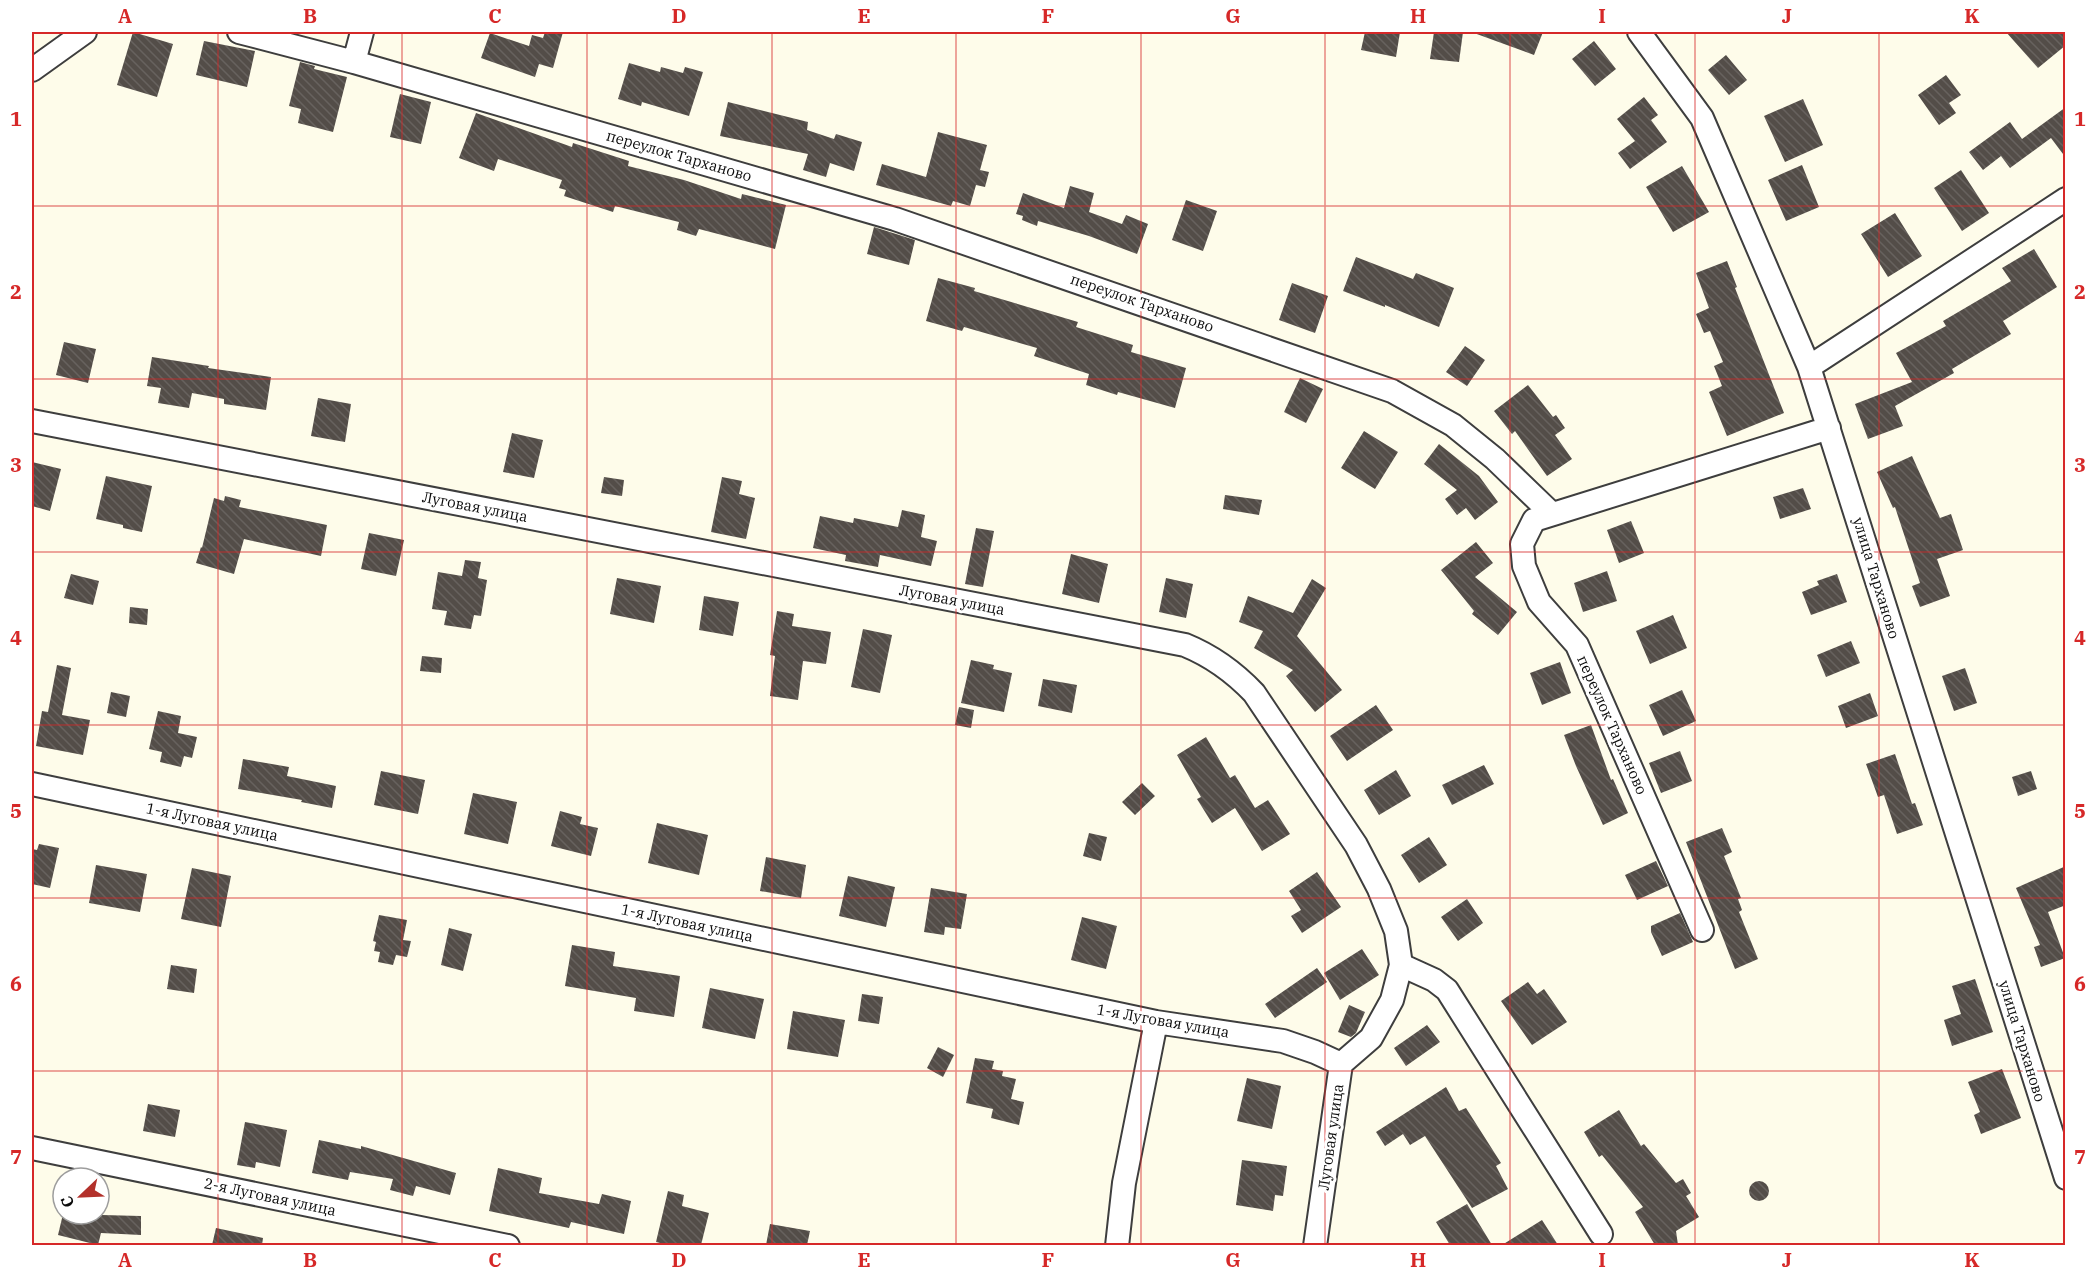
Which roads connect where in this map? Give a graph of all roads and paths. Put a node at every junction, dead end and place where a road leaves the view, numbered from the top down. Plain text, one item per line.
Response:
1 (85, 32) edge
2 (239, 32) edge
3 (362, 32) edge
4 (1639, 32) edge
5 (354, 63) junction
6 (32, 70) edge
7 (2066, 199) edge
8 (1809, 366) junction
9 (32, 421) edge
10 (1829, 428) junction
11 (1552, 514) junction
12 (32, 784) edge
13 (1702, 930) dead end
14 (1401, 965) junction
15 (1155, 1022) junction
16 (1341, 1064) junction
17 (32, 1148) edge
18 (2066, 1178) edge
19 (1601, 1234) dead end
20 (508, 1245) edge
21 (1117, 1245) edge
22 (1315, 1245) edge

1 - 6 street
2 - 5 street, переулок Тарханово
3 - 5 street
4 - 8 street, улица Тарханово
5 - 11 street, переулок Тарханово
7 - 8 street
8 - 10 street, улица Тарханово
9 - 14 street, Луговая улица
10 - 11 street
10 - 18 street, улица Тарханово
11 - 13 street, переулок Тарханово
12 - 15 street, 1-я Луговая улица
14 - 16 street, Луговая улица
14 - 19 street
15 - 16 street, 1-я Луговая улица
15 - 21 street
16 - 22 street, Луговая улица
17 - 20 street, 2-я Луговая улица

